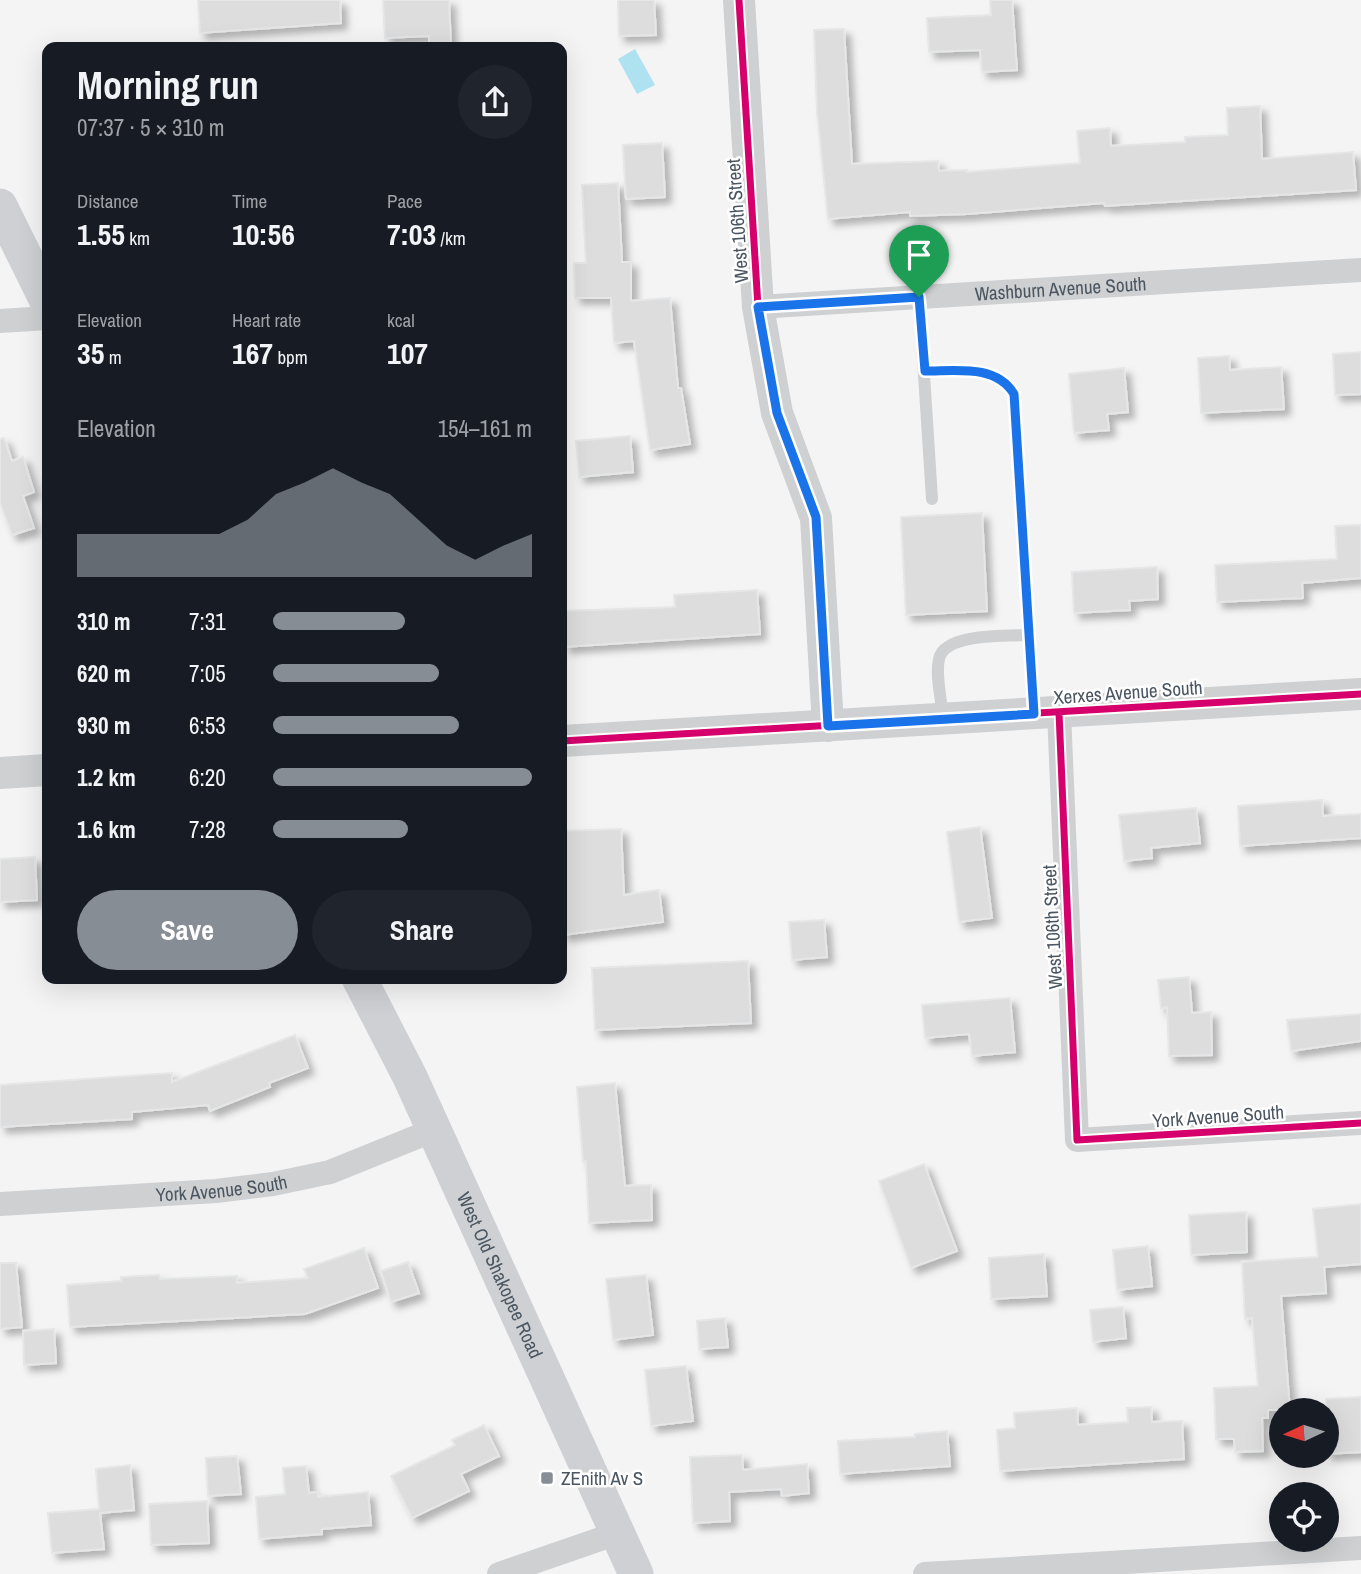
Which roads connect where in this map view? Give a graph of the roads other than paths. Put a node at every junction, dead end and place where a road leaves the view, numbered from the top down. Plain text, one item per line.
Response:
1 (739, 0) edge
2 (0, 206) edge
3 (1361, 270) edge
4 (42, 291) edge
5 (919, 297) junction
6 (758, 307) junction
7 (42, 318) edge
8 (0, 321) edge
9 (925, 371) junction
10 (932, 499) dead end
11 (1029, 635) junction
12 (1361, 694) edge
13 (1046, 713) junction
14 (943, 719) junction
15 (828, 726) junction
16 (567, 741) edge
17 (42, 770) edge
18 (0, 773) edge
19 (362, 984) edge
20 (1361, 1123) edge
21 (434, 1130) junction
22 (1077, 1140) joint
23 (0, 1204) edge
24 (618, 1533) junction
25 (1361, 1548) edge
26 (499, 1574) edge
27 (636, 1574) edge
28 (925, 1574) edge

1 - 6 street, West 106th Street
2 - 4 main road
3 - 5 street, Washburn Avenue South
5 - 6 street, Washburn Avenue South
5 - 9 lane
6 - 15 street, West 106th Street
7 - 8 street
9 - 10 lane
9 - 11 lane
11 - 13 lane
11 - 14 lane
12 - 13 street, Xerxes Avenue South
13 - 14 street, Xerxes Avenue South
13 - 22 street, West 106th Street
14 - 15 street, Xerxes Avenue South
15 - 16 street, Xerxes Avenue South
17 - 18 street
19 - 21 main road, West Old Shakopee Road
20 - 22 street, York Avenue South
21 - 23 street, York Avenue South
21 - 24 main road, West Old Shakopee Road
24 - 26 street
24 - 27 main road, West Old Shakopee Road
25 - 28 street

